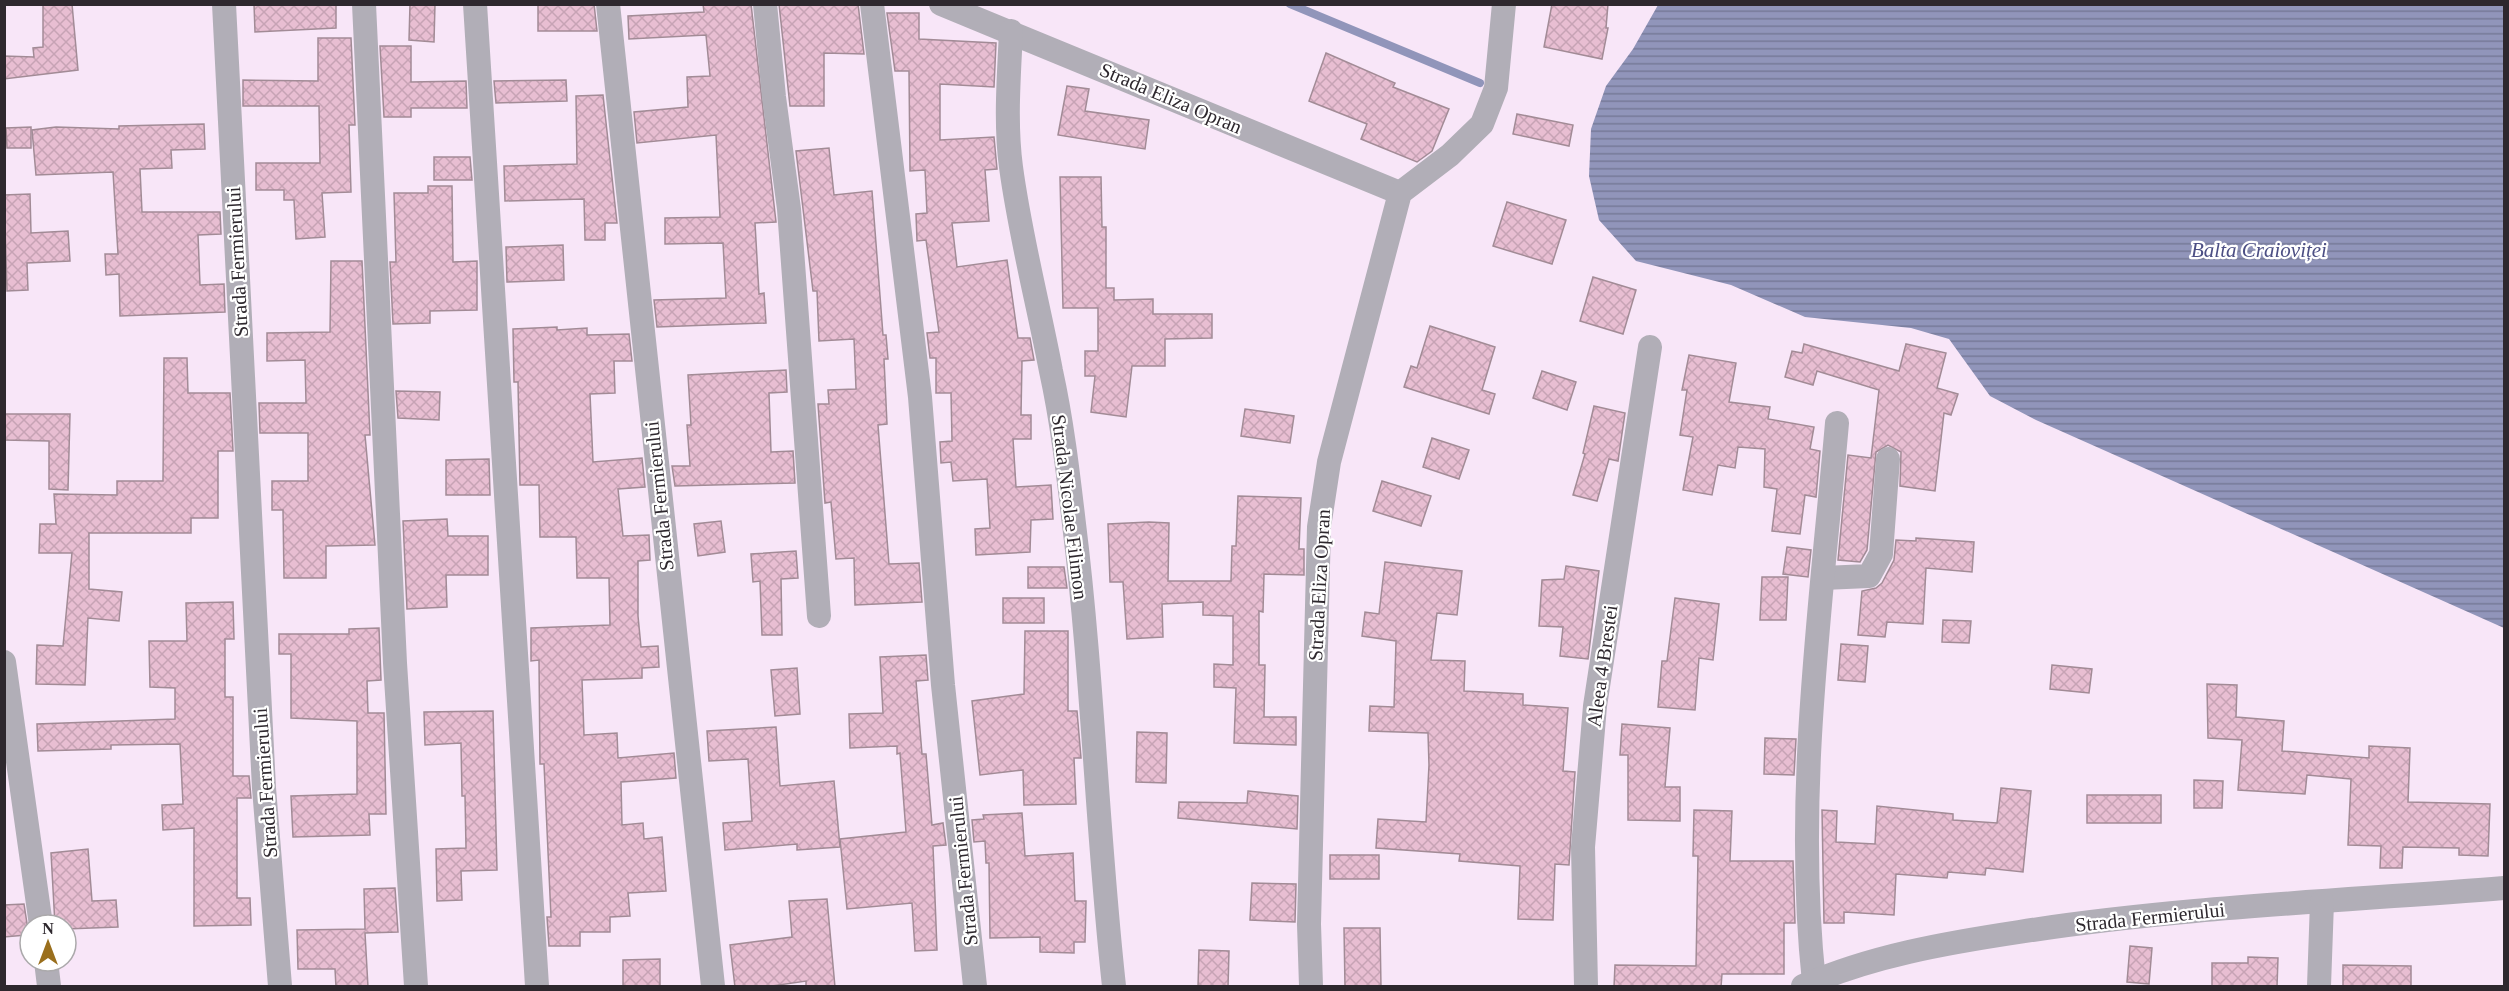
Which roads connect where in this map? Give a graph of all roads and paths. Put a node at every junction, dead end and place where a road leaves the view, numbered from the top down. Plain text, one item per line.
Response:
1 (224, 4) edge
2 (364, 4) edge
3 (475, 4) edge
4 (608, 4) edge
5 (765, 4) edge
6 (872, 4) edge
7 (941, 4) edge
8 (1504, 4) edge
9 (1011, 31) junction
10 (1400, 193) junction
11 (1650, 347) dead end
12 (1837, 423) dead end
13 (1888, 459) dead end
14 (1823, 578) junction
15 (819, 616) dead end
16 (4, 662) edge
17 (2505, 888) edge
18 (2322, 902) junction
19 (39, 913) edge
20 (1809, 984) edge
21 (280, 987) edge
22 (416, 987) edge
23 (537, 987) edge
24 (712, 987) edge
25 (975, 987) edge
26 (1114, 987) edge
27 (1311, 987) edge
28 (1586, 987) edge
29 (2319, 987) edge

1 - 21 street, Strada Fermierului
2 - 22 street
3 - 23 street
4 - 24 street, Strada Fermierului
5 - 15 street
6 - 25 street, Strada Fermierului
7 - 9 street, Strada Eliza Opran
8 - 10 street
9 - 10 street, Strada Eliza Opran
9 - 26 street, Strada Nicolae Filimon
10 - 27 street, Strada Eliza Opran
11 - 28 street, Aleea 4 Brestei
12 - 14 street
13 - 14 street
14 - 20 street
16 - 19 street
17 - 18 street, Strada Fermierului
18 - 20 street, Strada Fermierului
18 - 29 street

